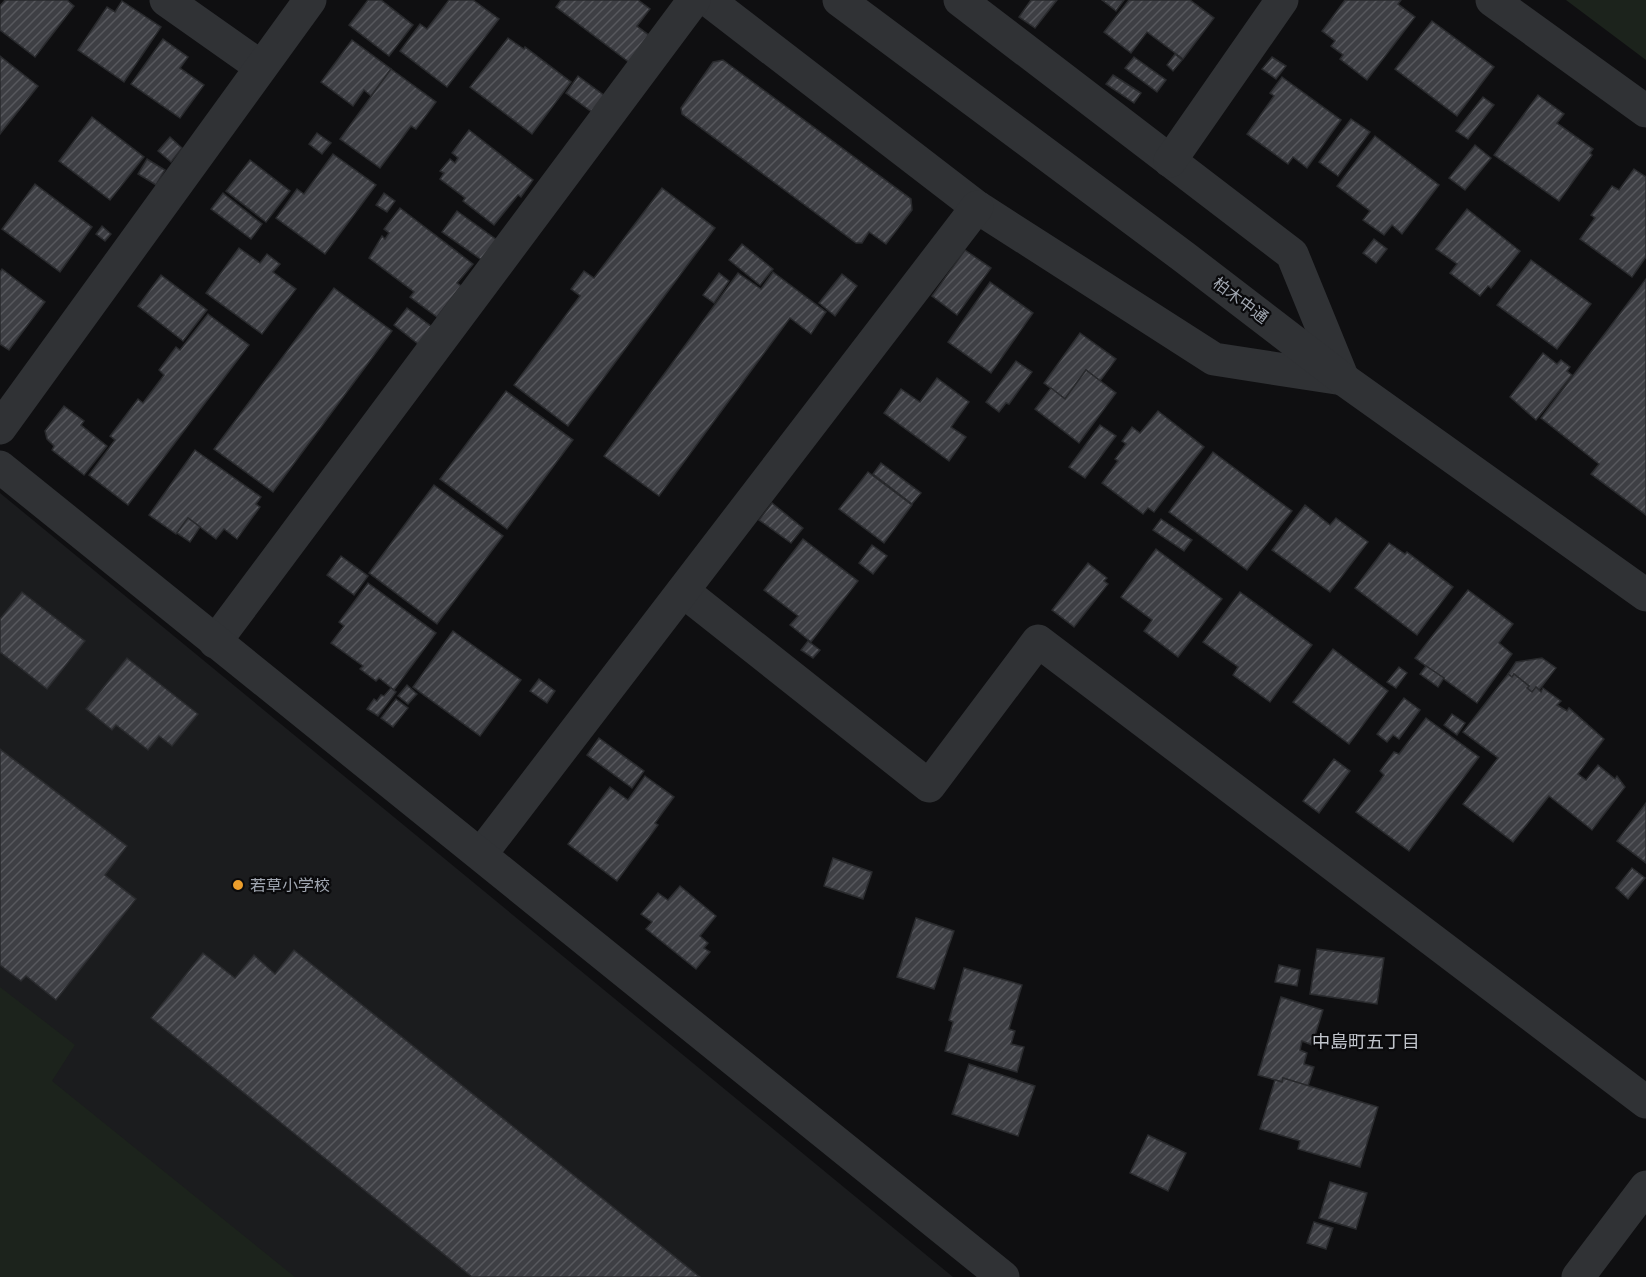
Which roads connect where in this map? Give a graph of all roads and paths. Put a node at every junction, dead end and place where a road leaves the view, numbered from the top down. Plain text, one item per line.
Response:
1 (166, 0) edge
2 (310, 0) edge
3 (694, 0) edge
4 (708, 0) edge
5 (839, 0) edge
6 (960, 0) edge
7 (1282, 0) edge
8 (1492, 0) edge
9 (261, 67) junction
10 (1646, 111) edge
11 (1170, 161) junction
12 (977, 207) junction
13 (1343, 379) junction
14 (0, 428) edge
15 (0, 467) edge
16 (683, 591) junction
17 (1646, 595) edge
18 (215, 642) junction
19 (481, 854) junction
20 (1646, 1102) edge
21 (1646, 1187) edge
22 (1003, 1277) edge
23 (1578, 1277) edge

1 - 9 street
2 - 9 street
3 - 18 street
4 - 12 street
5 - 13 street, 柏木中通
6 - 11 street
7 - 11 street
8 - 10 street
9 - 14 street
11 - 13 street
12 - 13 street
12 - 16 street
13 - 17 street, 柏木中通
15 - 18 street
16 - 19 street
16 - 20 street
18 - 19 street
19 - 22 street
21 - 23 street

